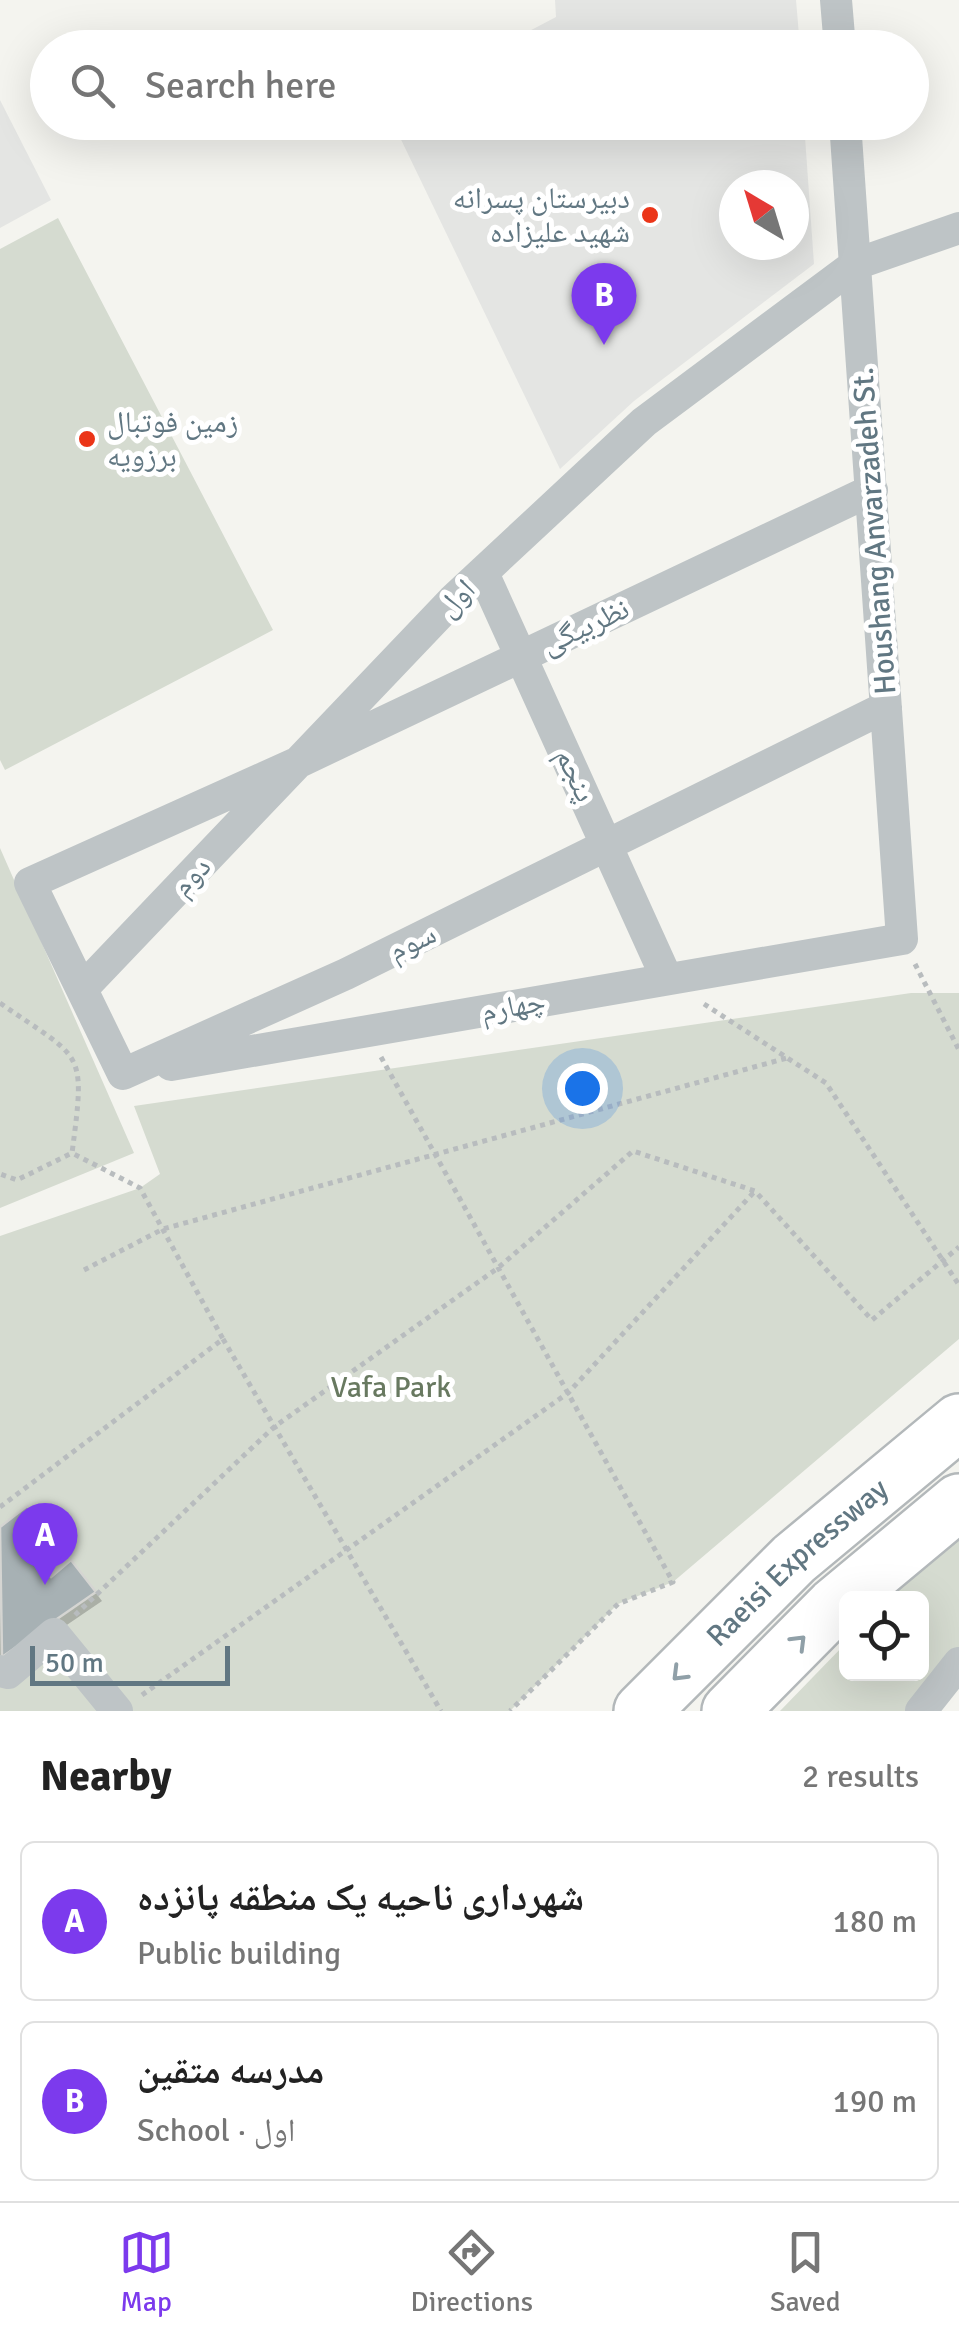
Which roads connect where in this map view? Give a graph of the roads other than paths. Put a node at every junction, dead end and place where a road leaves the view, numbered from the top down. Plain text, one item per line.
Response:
1 (836, 0) edge
2 (838, 30) edge
3 (847, 140) edge
4 (959, 228) edge
5 (856, 264) junction
6 (872, 490) junction
7 (482, 572) junction
8 (519, 658) junction
9 (886, 707) junction
10 (299, 762) junction
11 (608, 845) junction
12 (902, 939) joint
13 (666, 980) junction
14 (82, 990) junction
15 (123, 1074) junction
16 (959, 1422) edge
17 (959, 1502) edge
18 (959, 1663) edge
19 (0, 1671) edge
20 (126, 1705) edge
21 (642, 1711) edge
22 (730, 1711) edge
23 (920, 1711) edge

1 - 2 street
3 - 5 street, Houshang Anvarzadeh St.
4 - 5 street, اول
5 - 6 street, Houshang Anvarzadeh St.
5 - 7 street, اول
6 - 8 street, نظربیگی
6 - 9 street, Houshang Anvarzadeh St.
7 - 8 street, پنجم
7 - 10 street, اول
8 - 10 street, نظربیگی
8 - 11 street, پنجم
9 - 11 street, سوم
9 - 12 street, Houshang Anvarzadeh St.
10 - 14 street, دوم
10 - 14 street, اول
11 - 13 street, پنجم
11 - 15 street, سوم
12 - 13 street, چهارم
13 - 15 street, چهارم
14 - 15 street
16 -> 21 highway, Raeisi Expressway
22 -> 17 highway, Raeisi Expressway
18 - 23 street
19 - 20 street

